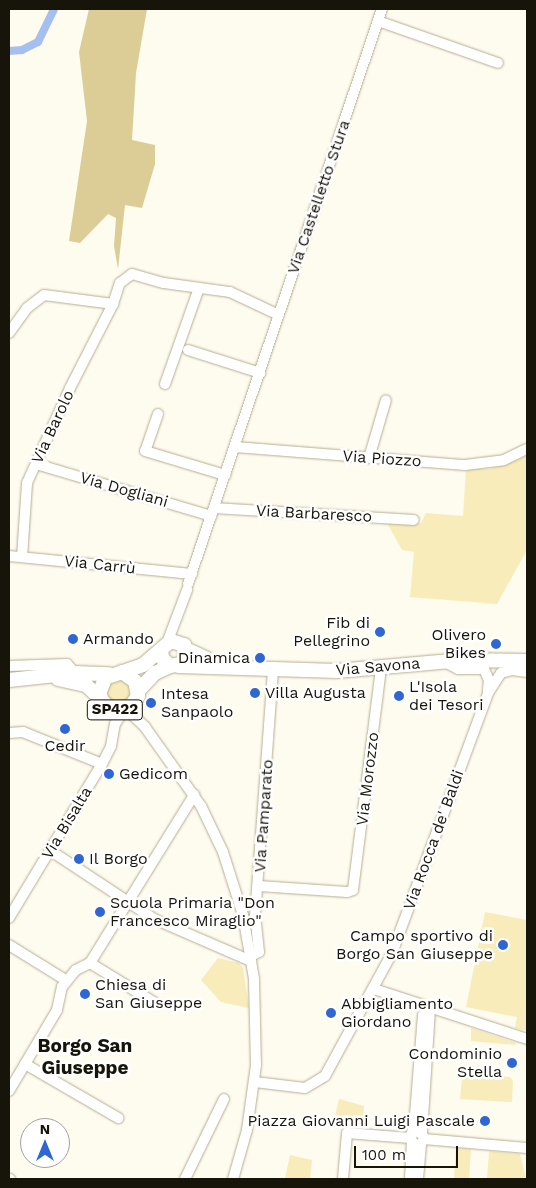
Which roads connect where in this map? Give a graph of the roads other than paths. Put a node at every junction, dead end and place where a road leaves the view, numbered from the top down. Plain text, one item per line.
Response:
1 (382, 9) edge
2 (378, 21) junction
3 (498, 63) dead end
4 (199, 288) junction
5 (113, 304) junction
6 (279, 315) junction
7 (9, 333) edge
8 (188, 350) dead end
9 (260, 373) junction
10 (165, 384) dead end
11 (386, 400) dead end
12 (158, 414) dead end
13 (235, 447) junction
14 (527, 449) edge
15 (369, 458) junction
16 (36, 464) junction
17 (225, 475) junction
18 (213, 512) junction
19 (414, 520) dead end
20 (9, 556) edge
21 (22, 557) junction
22 (192, 574) junction
23 (178, 621) junction
24 (164, 646) junction
25 (185, 647) junction
26 (527, 661) edge
27 (443, 662) junction
28 (9, 666) edge
29 (174, 666) junction
30 (229, 667) junction
31 (381, 668) junction
32 (273, 670) junction
33 (527, 672) edge
34 (75, 673) junction
35 (116, 673) junction
36 (48, 677) junction
37 (9, 680) edge
38 (488, 693) junction
39 (138, 694) junction
40 (104, 703) junction
41 (125, 709) junction
42 (140, 721) junction
43 (115, 724) junction
44 (9, 733) edge
45 (102, 764) junction
46 (194, 795) junction
47 (50, 851) junction
48 (259, 886) junction
49 (129, 902) junction
50 (9, 918) edge
51 (9, 945) edge
52 (251, 958) junction
53 (90, 963) junction
54 (67, 981) junction
55 (374, 989) junction
56 (155, 1003) dead end
57 (429, 1011) junction
58 (527, 1039) edge
59 (26, 1064) junction
60 (255, 1082) junction
61 (9, 1091) edge
62 (224, 1099) dead end
63 (118, 1118) dead end
64 (417, 1138) junction
65 (527, 1148) edge
66 (185, 1179) edge
67 (233, 1179) edge
68 (343, 1179) edge
69 (410, 1179) edge
70 (418, 1179) edge

1 - 2 street, Via Castelletto Stura
2 - 3 street
2 - 6 street, Via Castelletto Stura
4 - 5 street, Via Barolo
4 - 6 street, Via Barolo
4 - 10 street
5 - 7 street
5 - 16 street, Via Barolo
6 - 9 street, Via Castelletto Stura
8 - 9 street
9 - 13 street, Via Castelletto Stura
11 - 15 street
12 - 17 street
13 - 15 street, Via Piozzo
13 - 17 street, Via Castelletto Stura
14 - 15 street, Via Piozzo
16 - 18 street, Via Dogliani
16 - 21 street, Via Barolo
17 - 18 street, Via Castelletto Stura
18 - 19 street, Via Barbaresco
18 - 22 street, Via Castelletto Stura
20 - 21 street, Via Carrù
21 - 22 street, Via Carrù
22 - 23 street, Via Castelletto Stura
23 - 24 street, Via Castelletto Stura
23 - 25 street, Via Castelletto Stura
24 - 25 main road
24 - 29 main road
24 - 35 main road, SP422
25 - 29 main road
25 - 30 main road, Via Savona
26 - 27 main road, Via Savona
27 - 31 main road, Via Savona
27 - 38 street, Via Rocca de' Baldi
28 - 34 street
29 - 30 main road, Via Savona
29 - 39 main road, SP422
30 - 32 main road, Via Savona
31 - 32 main road, Via Savona
31 - 48 street, Via Morozzo
32 - 48 street, Via Pamparato
33 - 38 street, Via Rocca de' Baldi
34 - 35 main road, SP422
34 - 36 main road, SP422
35 - 39 main road, SP422
35 - 40 main road, SP422
36 - 37 main road, SP422
36 - 40 main road, SP422
38 - 55 street, Via Rocca de' Baldi
39 - 41 main road, SP422
39 - 42 street
40 - 41 main road, SP422
40 - 43 street
41 - 42 street
41 - 43 street, Via Bisalta
42 - 46 street
43 - 45 street, Via Bisalta
44 - 45 street
45 - 47 street, Via Bisalta
46 - 49 street
46 - 52 street
47 - 49 street
47 - 50 street, Via Bisalta
48 - 52 street, Via Pamparato
49 - 52 street
49 - 53 street
51 - 54 street
52 - 60 street
53 - 54 street
53 - 56 street
54 - 59 street
55 - 57 street
55 - 60 street, Via Rocca de' Baldi
57 - 58 street
57 - 64 street
59 - 61 street
59 - 63 street
60 - 67 street
62 - 66 street
64 - 65 street
64 - 68 street
64 - 69 street
64 - 70 street

